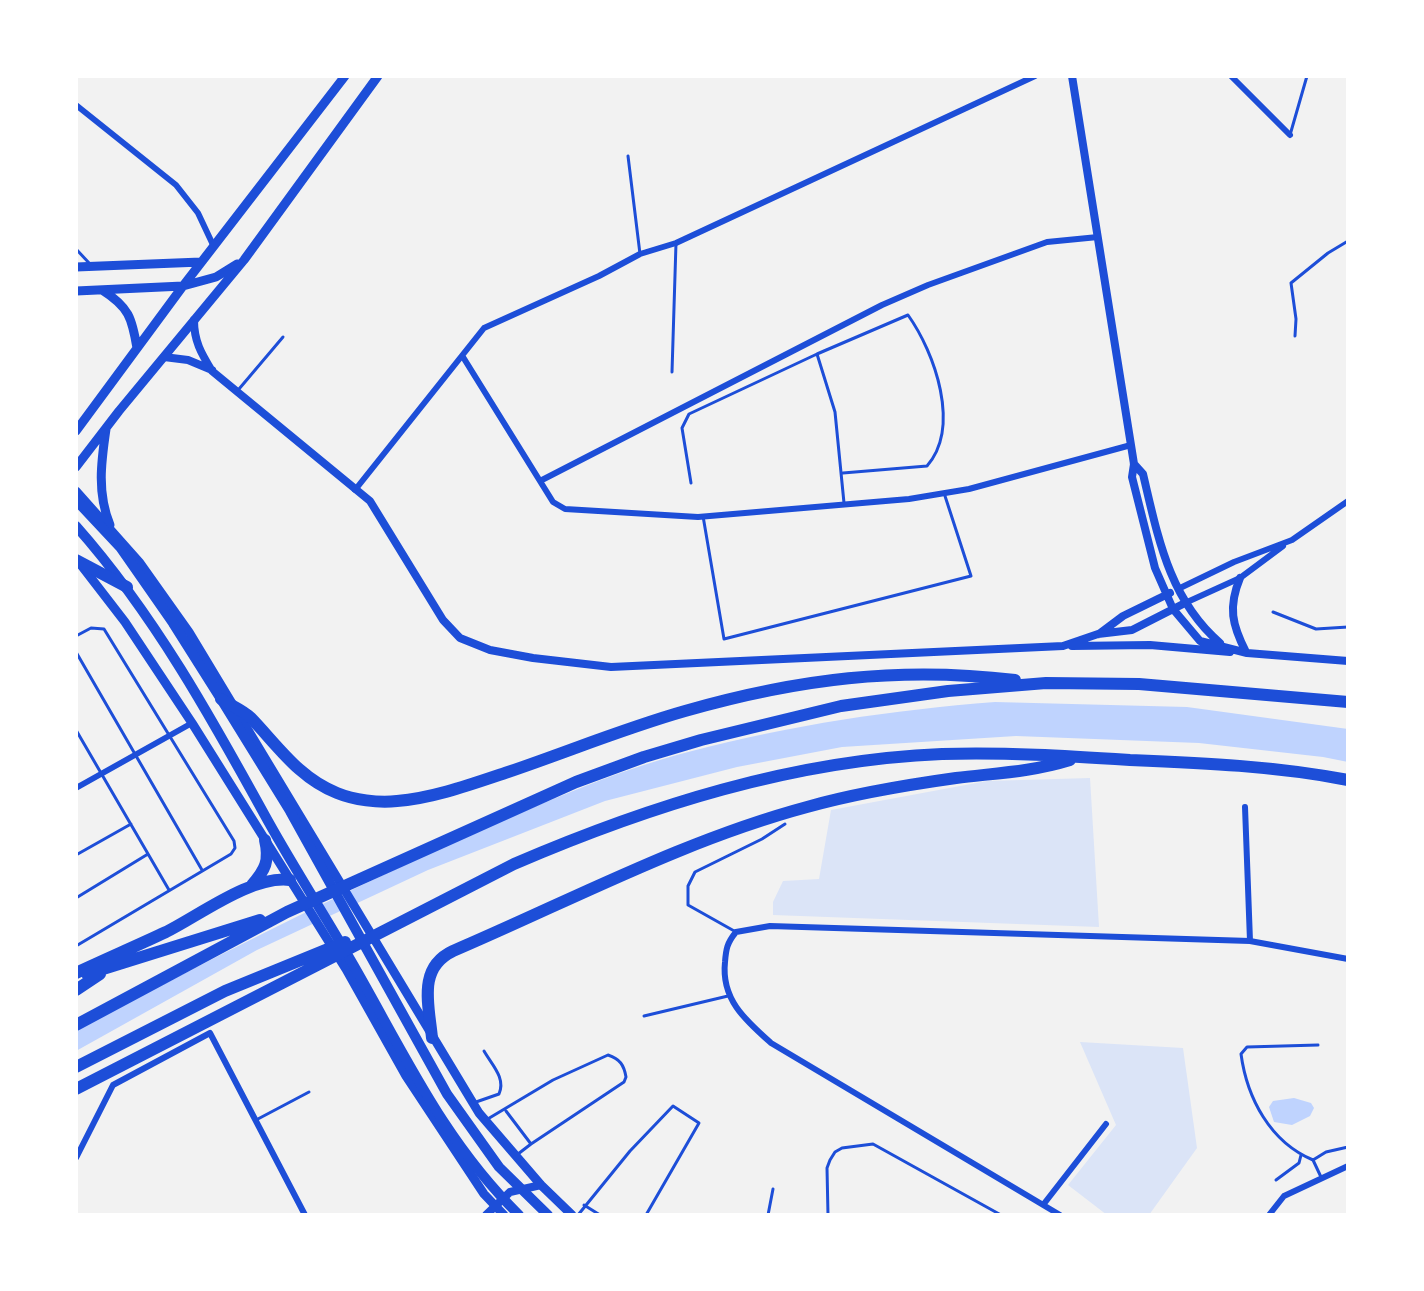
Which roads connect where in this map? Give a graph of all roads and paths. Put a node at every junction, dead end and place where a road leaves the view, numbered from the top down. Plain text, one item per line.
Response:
1 (345, 76) edge
2 (378, 76) edge
3 (1035, 76) edge
4 (1072, 76) edge
5 (1231, 76) edge
6 (1307, 76) edge
7 (76, 105) edge
8 (1290, 135) joint
9 (628, 156) dead end
10 (1098, 237) junction
11 (1348, 241) edge
12 (676, 243) junction
13 (214, 247) junction
14 (76, 249) edge
15 (640, 254) junction
16 (244, 260) junction
17 (201, 262) junction
18 (92, 266) junction
19 (76, 267) edge
20 (183, 286) junction
21 (102, 290) junction
22 (76, 291) edge
23 (194, 320) junction
24 (1295, 336) dead end
25 (283, 337) dead end
26 (137, 348) junction
27 (817, 354) junction
28 (164, 357) junction
29 (463, 357) junction
30 (212, 371) junction
31 (672, 372) dead end
32 (236, 392) junction
33 (107, 427) junction
34 (76, 431) edge
35 (1131, 445) junction
36 (1134, 464) junction
37 (76, 467) edge
38 (843, 473) junction
39 (540, 481) junction
40 (691, 483) dead end
41 (355, 490) junction
42 (76, 491) edge
43 (945, 494) junction
44 (76, 500) edge
45 (1345, 503) edge
46 (844, 505) junction
47 (1348, 514) edge
48 (703, 516) junction
49 (76, 526) edge
50 (113, 531) junction
51 (1292, 540) junction
52 (76, 560) edge
53 (1240, 578) junction
54 (127, 587) junction
55 (1178, 589) junction
56 (1167, 595) junction
57 (1185, 603) junction
58 (1173, 609) junction
59 (1273, 612) dead end
60 (1348, 627) edge
61 (1098, 634) junction
62 (76, 636) edge
63 (1221, 645) junction
64 (1063, 646) junction
65 (76, 652) edge
66 (1247, 653) junction
67 (1348, 661) edge
68 (1046, 683) junction
69 (221, 699) junction
70 (1348, 702) edge
71 (192, 723) junction
72 (76, 730) edge
73 (169, 736) junction
74 (136, 754) junction
75 (1081, 757) junction
76 (101, 774) junction
77 (1348, 780) edge
78 (76, 788) edge
79 (1245, 807) dead end
80 (131, 824) junction
81 (785, 824) dead end
82 (265, 840) junction
83 (148, 854) junction
84 (76, 855) edge
85 (202, 870) junction
86 (290, 880) junction
87 (249, 888) junction
88 (169, 890) junction
89 (76, 898) edge
90 (418, 911) junction
91 (287, 912) junction
92 (165, 932) junction
93 (736, 932) junction
94 (1250, 941) junction
95 (76, 946) edge
96 (1348, 959) edge
97 (76, 975) edge
98 (76, 990) edge
99 (728, 996) junction
100 (644, 1016) dead end
101 (76, 1025) edge
102 (432, 1038) junction
103 (1318, 1045) dead end
104 (484, 1051) dead end
105 (76, 1067) edge
106 (76, 1089) edge
107 (309, 1092) dead end
108 (473, 1103) junction
109 (506, 1111) junction
110 (256, 1120) junction
111 (485, 1121) junction
112 (1106, 1124) dead end
113 (531, 1144) junction
114 (1348, 1147) edge
115 (1301, 1155) junction
116 (516, 1156) junction
117 (76, 1158) edge
118 (1313, 1160) junction
119 (1348, 1166) edge
120 (1321, 1177) junction
121 (1276, 1180) dead end
122 (541, 1185) junction
123 (773, 1189) dead end
124 (494, 1205) junction
125 (584, 1205) junction
126 (1043, 1205) junction
127 (305, 1215) edge
128 (486, 1215) edge
129 (504, 1215) edge
130 (519, 1215) edge
131 (548, 1215) edge
132 (575, 1215) edge
133 (600, 1215) edge
134 (646, 1215) edge
135 (768, 1215) edge
136 (828, 1215) edge
137 (1001, 1215) edge
138 (1060, 1215) edge
139 (1269, 1215) edge

1 - 13 main road
2 - 16 main road
3 - 12 street
4 - 10 street
5 - 8 street
6 - 8 lane
7 - 13 street
9 - 15 lane
10 - 35 street
10 - 39 street
11 - 24 lane
12 - 15 street
12 - 31 lane
13 - 17 main road
14 - 18 lane
15 - 29 street
16 - 20 main road
16 - 23 main road
17 - 18 main road
17 - 20 main road
18 - 19 main road
20 - 21 main road
20 - 26 main road
21 - 22 main road
21 - 26 main road
23 - 28 main road
23 - 30 street
25 - 32 lane
26 - 34 main road
27 - 38 lane
27 - 38 lane
27 - 40 lane
28 - 30 street
28 - 33 main road
29 - 39 street
29 - 41 street
30 - 32 street
32 - 41 street
33 - 37 main road
33 - 50 main road
35 - 36 street
35 - 43 street
36 - 55 street
36 - 56 street
38 - 46 lane
39 - 48 street
41 - 64 street
42 - 50 main road
43 - 46 street
43 - 48 lane
44 - 69 main road
45 - 47 lane
45 - 51 street
46 - 48 street
49 - 54 main road
50 - 102 main road
51 - 53 street
51 - 55 street
52 - 54 highway
52 - 71 main road
53 - 57 street
53 - 66 street
54 - 130 main road
55 - 56 street
55 - 57 street
56 - 58 street
56 - 61 street
57 - 58 street
57 - 63 street
58 - 61 street
58 - 63 street
59 - 60 lane
61 - 64 street
62 - 73 lane
63 - 66 street
64 - 66 street
65 - 74 lane
66 - 67 street
68 - 69 highway
68 - 70 highway
68 - 91 highway
69 - 131 main road
71 - 73 street
71 - 82 main road
72 - 76 lane
73 - 74 street
73 - 85 lane
74 - 76 street
74 - 85 lane
75 - 77 highway
75 - 90 highway
75 - 102 highway
76 - 78 street
76 - 80 lane
79 - 94 street
80 - 83 lane
80 - 84 lane
81 - 93 lane
82 - 86 main road
82 - 87 highway
83 - 88 lane
83 - 89 lane
85 - 88 lane
86 - 87 highway
86 - 124 main road
87 - 92 highway
88 - 95 lane
90 - 105 highway
90 - 106 highway
91 - 97 highway
91 - 101 highway
92 - 97 highway
92 - 98 highway
93 - 94 street
93 - 99 street
94 - 96 street
99 - 100 lane
99 - 126 street
102 - 108 main road
103 - 115 lane
104 - 108 lane
107 - 110 lane
108 - 111 main road
109 - 111 lane
109 - 113 lane
109 - 113 lane
110 - 117 street
110 - 127 street
111 - 116 main road
112 - 126 street
113 - 116 lane
114 - 118 lane
115 - 118 lane
115 - 121 lane
116 - 122 main road
118 - 120 lane
119 - 120 street
120 - 139 street
122 - 124 street
122 - 132 main road
123 - 135 lane
124 - 128 street
124 - 129 main road
125 - 132 lane
125 - 133 lane
125 - 134 lane
126 - 138 street
136 - 137 lane

